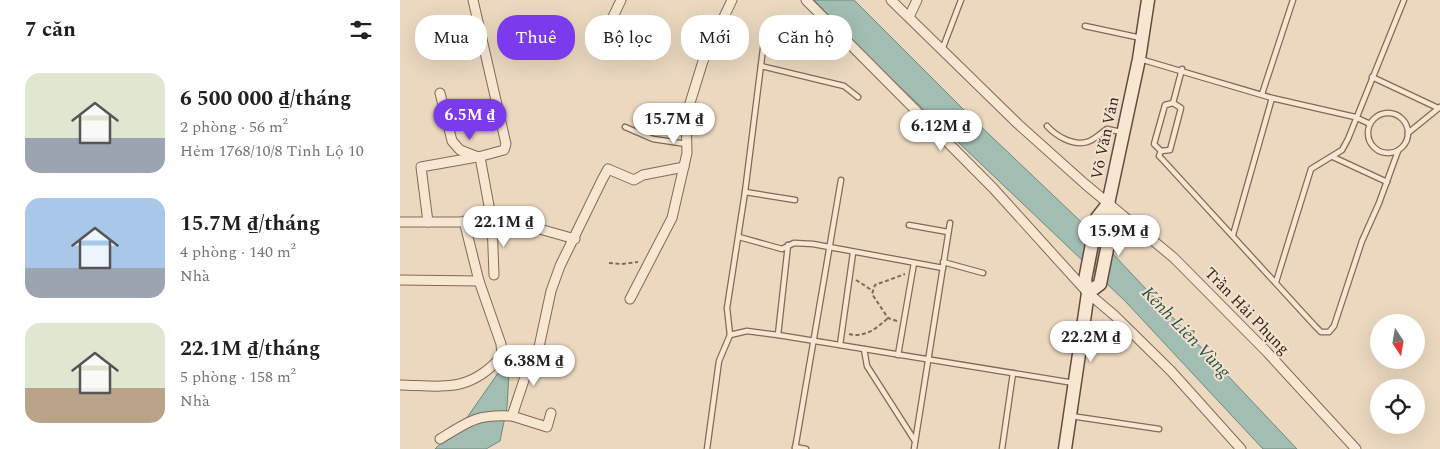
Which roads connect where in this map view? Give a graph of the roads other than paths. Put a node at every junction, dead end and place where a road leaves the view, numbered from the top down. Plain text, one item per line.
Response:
1 (473, 0) edge
2 (621, 0) edge
3 (732, 0) edge
4 (806, 0) edge
5 (891, 0) edge
6 (917, 0) edge
7 (962, 0) edge
8 (1148, 0) edge
9 (1293, 0) edge
10 (1404, 0) edge
11 (614, 15) edge
12 (909, 18) junction
13 (1085, 26) dead end
14 (1142, 38) junction
15 (942, 50) junction
16 (1139, 59) junction
17 (762, 60) edge
18 (761, 66) junction
19 (1182, 70) junction
20 (1372, 77) junction
21 (440, 93) dead end
22 (1262, 94) junction
23 (858, 96) dead end
24 (1272, 98) junction
25 (1173, 103) junction
26 (1439, 107) edge
27 (1355, 117) junction
28 (1370, 124) junction
29 (1048, 126) dead end
30 (625, 127) dead end
31 (1122, 132) junction
32 (1408, 133) junction
33 (686, 144) junction
34 (1160, 151) junction
35 (1398, 151) junction
36 (479, 157) junction
37 (1333, 157) junction
38 (684, 167) junction
39 (841, 180) dead end
40 (1387, 182) junction
41 (745, 192) junction
42 (795, 200) dead end
43 (1108, 204) junction
44 (464, 221) junction
45 (400, 222) edge
46 (428, 222) junction
47 (492, 222) junction
48 (950, 224) dead end
49 (909, 225) dead end
50 (948, 232) junction
51 (1232, 235) junction
52 (739, 237) junction
53 (575, 239) junction
54 (788, 246) junction
55 (830, 248) junction
56 (853, 253) junction
57 (944, 262) junction
58 (914, 263) junction
59 (942, 268) junction
60 (983, 273) dead end
61 (494, 275) dead end
62 (400, 280) edge
63 (479, 281) junction
64 (1276, 282) junction
65 (1088, 293) junction
66 (630, 299) dead end
67 (778, 334) junction
68 (730, 335) junction
69 (814, 341) junction
70 (840, 345) junction
71 (864, 348) junction
72 (898, 355) junction
73 (928, 360) junction
74 (1013, 373) junction
75 (1074, 383) junction
76 (400, 385) edge
77 (551, 413) dead end
78 (512, 416) junction
79 (1069, 416) junction
80 (1159, 429) dead end
81 (440, 439) dead end
82 (915, 441) junction
83 (795, 448) edge
84 (707, 449) edge
85 (806, 449) edge
86 (914, 449) edge
87 (1002, 449) edge
88 (1065, 449) edge
89 (1241, 449) edge
90 (1356, 449) edge

1 - 36 street
2 - 11 street
3 - 33 street
4 - 65 street
5 - 12 street, Trần Hải Phụng
6 - 12 street
7 - 15 lane
8 - 14 street, Võ Văn Vân
9 - 22 lane
10 - 20 lane
12 - 15 street, Trần Hải Phụng
13 - 14 lane
14 - 16 street, Võ Văn Vân
15 - 43 street, Trần Hải Phụng
16 - 19 lane
16 - 31 street, Võ Văn Vân
17 - 18 lane
18 - 23 lane
18 - 41 lane
19 - 22 lane
19 - 25 lane
20 - 26 lane
20 - 27 lane
21 - 36 street
22 - 24 lane
24 - 27 lane
24 - 51 lane
25 - 34 lane
25 - 34 lane
26 - 32 lane
27 - 28 lane
27 - 37 lane
28 - 32 lane
28 - 35 lane
29 - 31 lane
30 - 33 lane
31 - 43 street, Võ Văn Vân
32 - 35 lane
33 - 38 street
34 - 51 lane
35 - 40 lane
36 - 46 street
36 - 47 street
37 - 40 lane
37 - 64 lane
38 - 53 street
38 - 66 street
39 - 55 lane
40 - 64 lane
41 - 42 lane
41 - 52 lane
43 - 65 street, Võ Văn Vân
43 - 65 street
43 - 90 street, Trần Hải Phụng
44 - 46 street
44 - 47 street
44 - 63 street
45 - 46 street
47 - 53 street
47 - 61 street
48 - 50 lane
49 - 50 lane
50 - 57 lane
51 - 64 lane
52 - 54 lane
52 - 68 lane
53 - 78 street
54 - 55 lane
54 - 67 lane
55 - 56 lane
55 - 69 lane
56 - 58 lane
56 - 70 lane
57 - 59 lane
57 - 60 lane
58 - 59 lane
58 - 72 lane
59 - 73 lane
62 - 63 street
63 - 76 street
65 - 75 street
65 - 89 street
67 - 68 lane
67 - 69 lane
68 - 84 lane
69 - 70 lane
69 - 83 lane
70 - 71 lane
71 - 72 lane
71 - 82 lane
72 - 73 lane
73 - 74 lane
73 - 82 lane
74 - 75 lane
74 - 87 lane
75 - 79 street
77 - 78 street
78 - 81 street
79 - 80 lane
79 - 88 street
82 - 86 lane
83 - 85 lane

